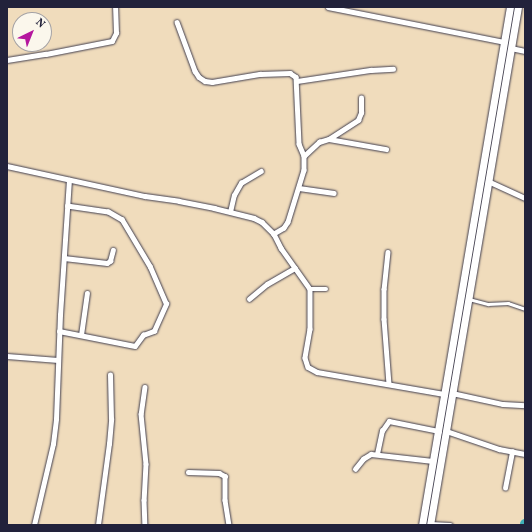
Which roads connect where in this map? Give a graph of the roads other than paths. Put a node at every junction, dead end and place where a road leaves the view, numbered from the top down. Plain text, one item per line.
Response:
1 (115, 7) edge
2 (328, 7) edge
3 (510, 7) edge
4 (518, 7) edge
5 (177, 22) dead end
6 (504, 42) junction
7 (511, 48) junction
8 (525, 52) edge
9 (7, 60) edge
10 (393, 69) dead end
11 (297, 81) junction
12 (361, 98) dead end
13 (329, 139) junction
14 (386, 149) dead end
15 (304, 156) junction
16 (7, 166) edge
17 (261, 171) dead end
18 (69, 180) junction
19 (488, 181) junction
20 (299, 188) junction
21 (334, 193) dead end
22 (525, 198) edge
23 (67, 206) junction
24 (230, 212) junction
25 (274, 234) junction
26 (113, 250) dead end
27 (388, 252) dead end
28 (64, 258) junction
29 (295, 268) junction
30 (310, 289) junction
31 (326, 289) dead end
32 (87, 293) dead end
33 (469, 298) junction
34 (249, 299) dead end
35 (525, 309) edge
36 (59, 331) junction
37 (81, 335) junction
38 (7, 356) edge
39 (58, 360) junction
40 (110, 375) dead end
41 (389, 384) junction
42 (145, 387) dead end
43 (449, 394) junction
44 (525, 406) edge
45 (442, 431) junction
46 (512, 452) junction
47 (377, 454) junction
48 (525, 454) edge
49 (433, 461) junction
50 (355, 469) dead end
51 (188, 472) dead end
52 (505, 488) dead end
53 (34, 525) edge
54 (98, 525) edge
55 (145, 525) edge
56 (229, 525) edge
57 (422, 525) edge
58 (430, 525) edge
59 (450, 525) edge

1 - 9 street
2 - 6 street
3 - 6 main road
4 - 7 main road
5 - 11 street
6 - 43 main road
7 - 8 street
7 - 19 main road
10 - 11 street
11 - 15 street
12 - 13 street
13 - 14 street
13 - 15 street
15 - 20 street
16 - 18 street
17 - 24 street
18 - 23 street
18 - 24 street
19 - 22 street
19 - 33 main road
20 - 21 street
20 - 25 street
23 - 28 street
23 - 37 street
24 - 25 street
25 - 29 street
26 - 28 street
27 - 41 street
28 - 36 street
29 - 30 street
29 - 34 street
30 - 31 street
30 - 41 street
32 - 37 street
33 - 35 lane
33 - 43 main road
36 - 37 street
36 - 39 street
38 - 39 street
39 - 53 street
40 - 54 street
41 - 43 street
42 - 55 street
43 - 44 street
43 - 45 main road
45 - 46 street
45 - 47 street
45 - 49 main road
45 - 58 main road
46 - 48 street
46 - 52 street
47 - 49 street
47 - 50 street
49 - 57 main road
51 - 56 street
58 - 59 street

